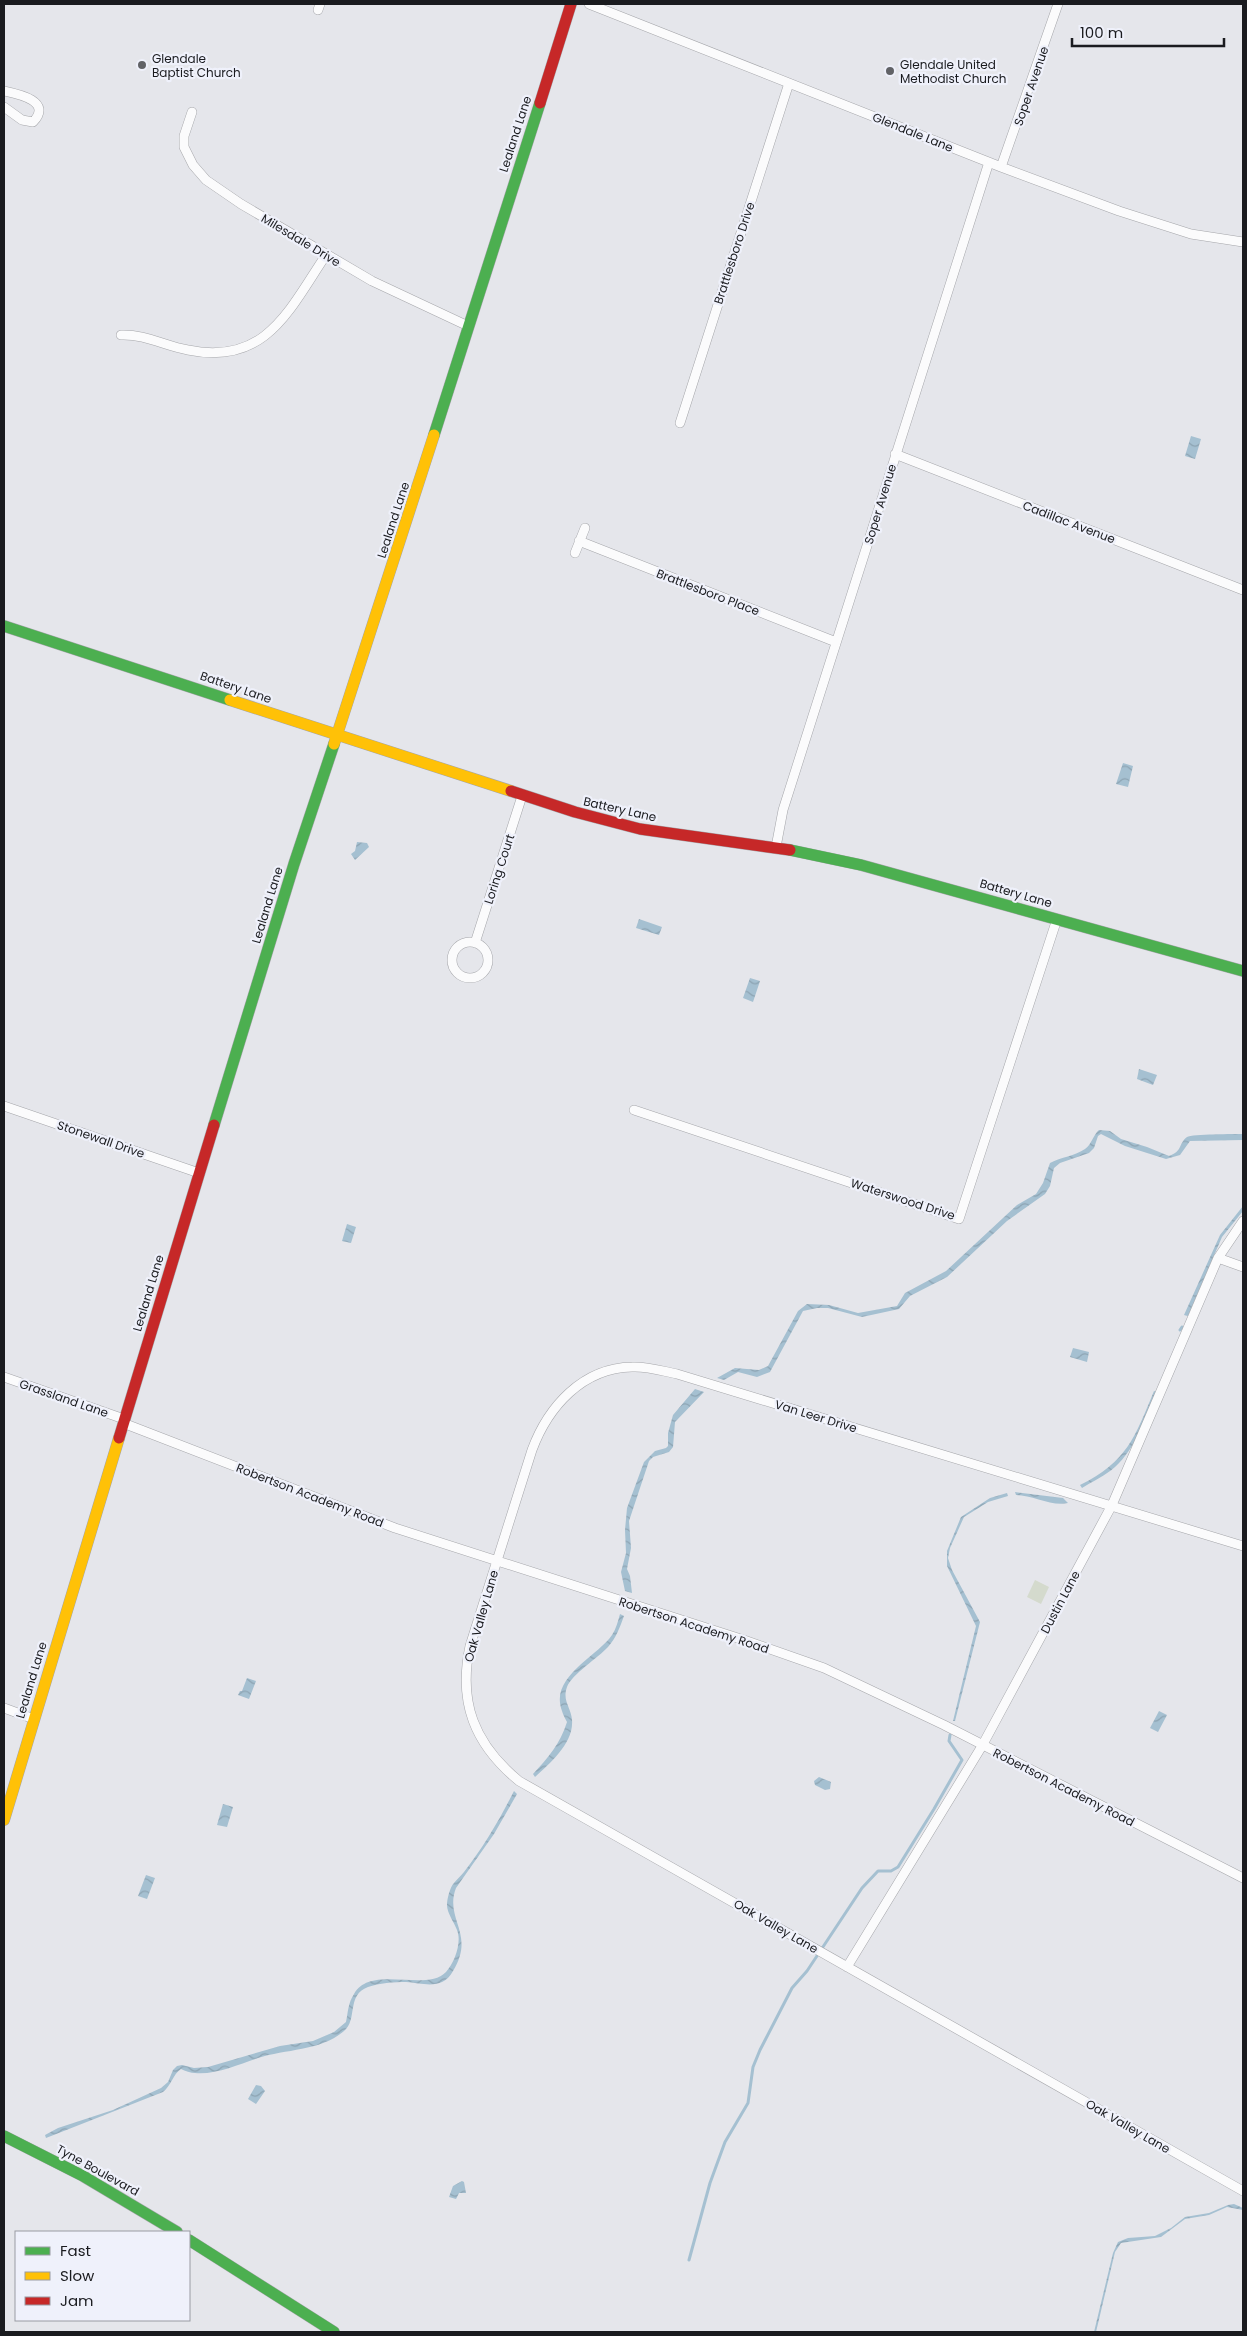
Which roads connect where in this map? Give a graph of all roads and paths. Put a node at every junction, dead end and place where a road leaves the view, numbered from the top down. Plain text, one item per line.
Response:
1 (571, 4) edge
2 (589, 4) edge
3 (1058, 4) edge
4 (789, 83) junction
5 (4, 92) edge
6 (4, 107) edge
7 (192, 112) dead end
8 (989, 162) junction
9 (1001, 167) junction
10 (1243, 242) edge
11 (326, 255) junction
12 (468, 326) junction
13 (121, 335) dead end
14 (680, 422) dead end
15 (896, 454) junction
16 (585, 528) dead end
17 (579, 541) junction
18 (574, 553) dead end
19 (1243, 590) edge
20 (4, 626) edge
21 (836, 642) junction
22 (337, 736) junction
23 (522, 796) junction
24 (776, 847) junction
25 (1057, 919) junction
26 (476, 943) junction
27 (1243, 972) edge
28 (4, 1106) edge
29 (634, 1110) dead end
30 (199, 1173) junction
31 (1243, 1221) edge
32 (1218, 1258) junction
33 (1243, 1268) edge
34 (4, 1377) edge
35 (124, 1421) junction
36 (1112, 1505) junction
37 (1243, 1546) edge
38 (497, 1562) junction
39 (4, 1708) edge
40 (34, 1719) junction
41 (982, 1746) junction
42 (4, 1820) edge
43 (1243, 1878) edge
44 (847, 1967) junction
45 (4, 2136) edge
46 (1243, 2191) edge
47 (175, 2231) edge
48 (190, 2241) edge
49 (334, 2332) edge

1 - 12 street, Lealand Lane
2 - 4 street, Glendale Lane
3 - 9 street, Soper Avenue
4 - 8 street, Glendale Lane
4 - 14 street, Brattlesboro Drive
5 - 6 street
7 - 11 street, Milesdale Drive
8 - 9 street, Glendale Lane
8 - 15 street, Soper Avenue
9 - 10 street, Glendale Lane
11 - 12 street, Milesdale Drive
11 - 13 street
12 - 22 street, Lealand Lane
15 - 19 street, Cadillac Avenue
15 - 21 street, Soper Avenue
16 - 17 street
17 - 18 street
17 - 21 street, Brattlesboro Place
20 - 22 street, Battery Lane
21 - 24 street, Soper Avenue
22 - 23 street, Battery Lane
22 - 30 street, Lealand Lane
23 - 24 street, Battery Lane
23 - 26 street, Loring Court
24 - 25 street, Battery Lane
25 - 27 street, Battery Lane
25 - 29 street, Waterswood Drive
26 - 26 street
28 - 30 street, Stonewall Drive
30 - 35 street, Lealand Lane
31 - 32 street, Dustin Lane
32 - 33 street
32 - 36 street, Dustin Lane
34 - 35 street, Grassland Lane
35 - 38 street, Robertson Academy Road
35 - 40 street, Lealand Lane
36 - 37 street, Van Leer Drive
36 - 38 street, Van Leer Drive
36 - 41 street, Dustin Lane
38 - 41 street, Robertson Academy Road
38 - 44 street, Oak Valley Lane
39 - 40 street
40 - 42 street, Lealand Lane
41 - 43 street, Robertson Academy Road
41 - 44 street, Dustin Lane
44 - 46 street, Oak Valley Lane
45 - 47 street, Tyne Boulevard
48 - 49 street

